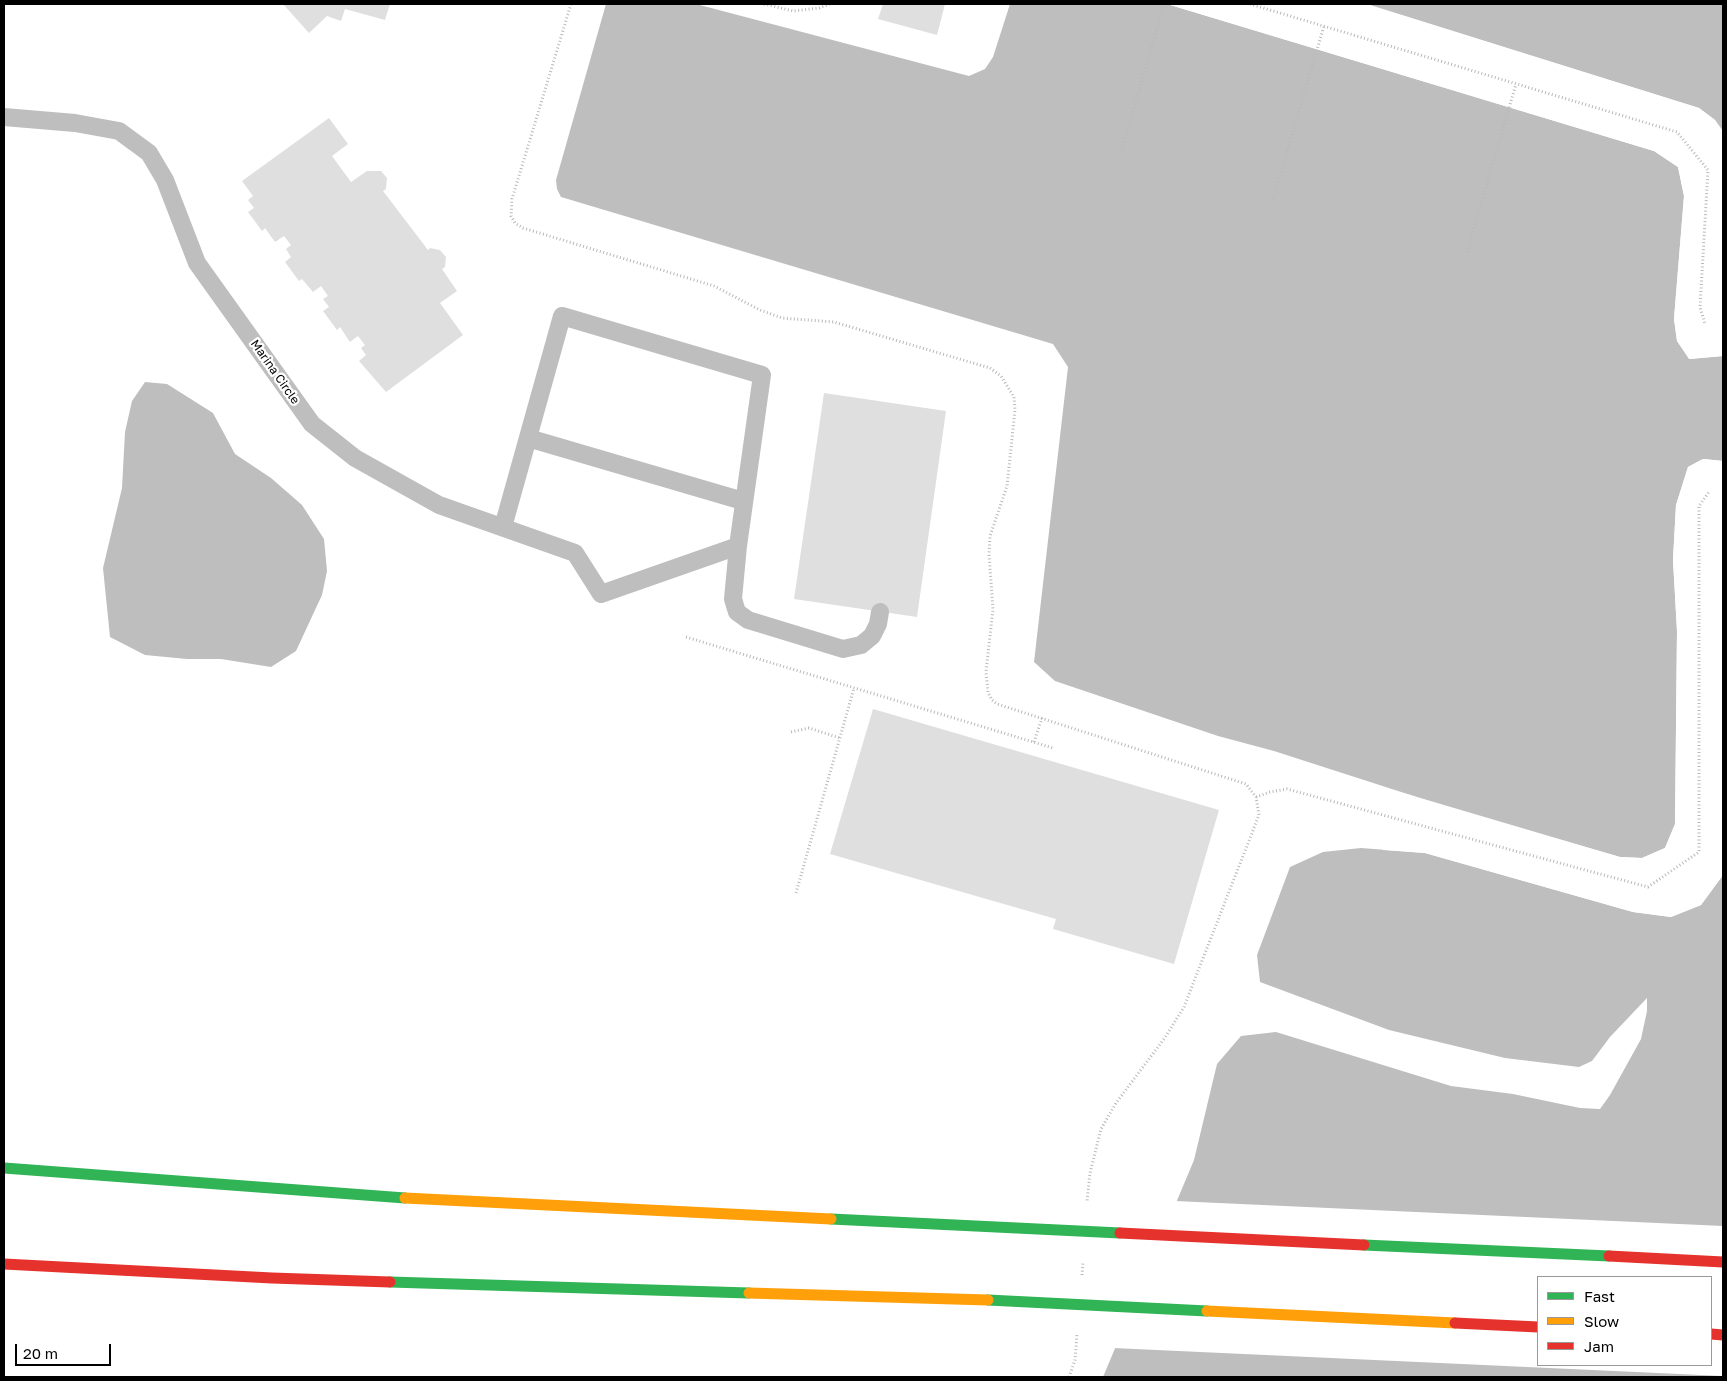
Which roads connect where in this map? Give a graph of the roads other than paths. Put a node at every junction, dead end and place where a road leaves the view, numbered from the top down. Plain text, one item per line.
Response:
1 (4, 117) edge
2 (528, 438) junction
3 (744, 502) junction
4 (503, 527) junction
5 (738, 546) junction
6 (880, 612) dead end
7 (4, 1168) edge
8 (1723, 1262) edge
9 (4, 1264) edge
10 (1537, 1327) edge

1 - 4 lane, Marina Circle
2 - 3 lane
2 - 3 lane
2 - 4 lane
3 - 5 lane
4 - 5 lane, Marina Circle
5 - 6 lane
7 - 8 highway
9 - 10 highway

